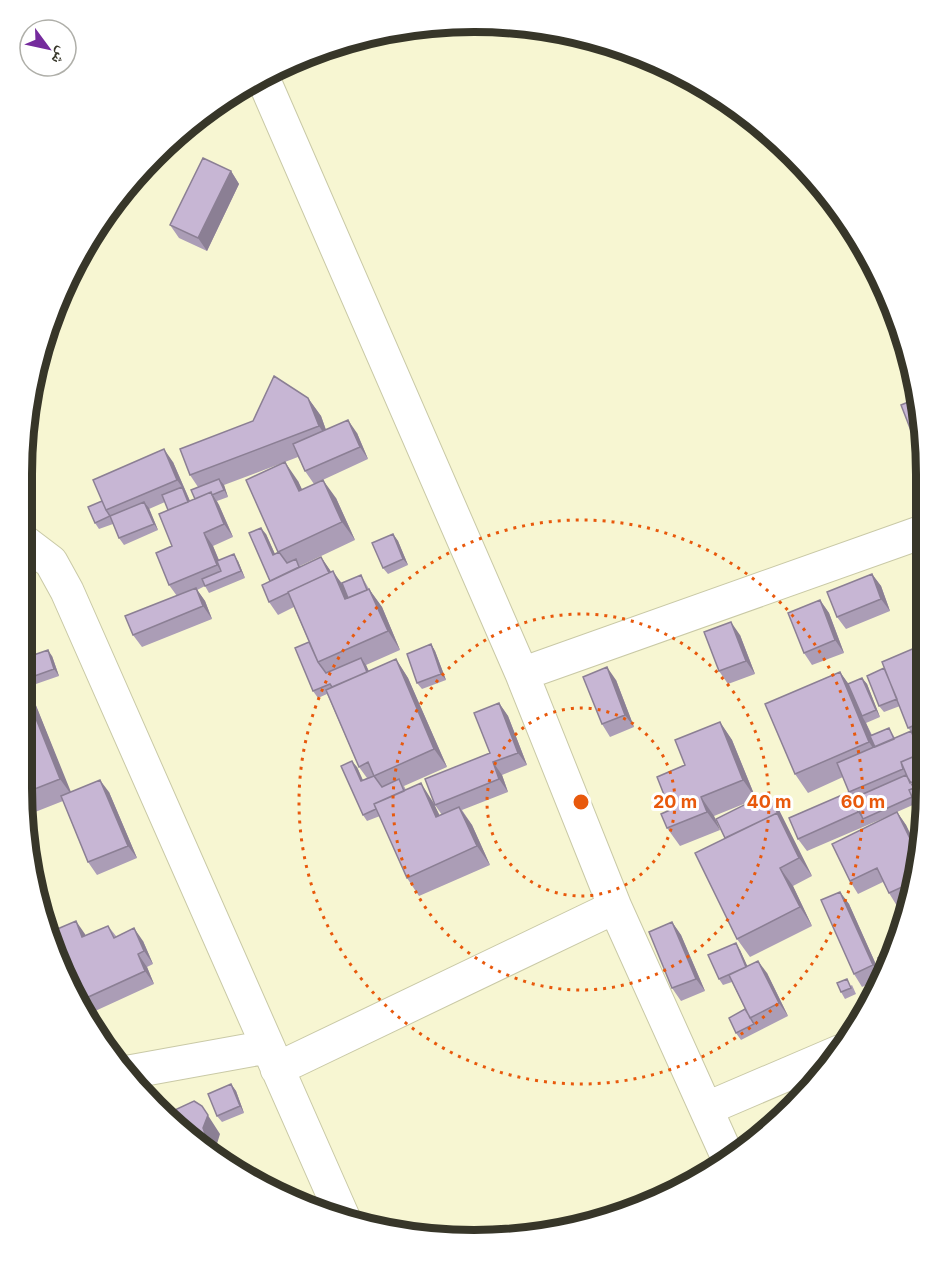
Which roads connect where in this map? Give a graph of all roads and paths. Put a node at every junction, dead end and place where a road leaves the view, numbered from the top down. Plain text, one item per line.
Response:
1 (265, 84) edge
2 (916, 534) edge
3 (32, 548) edge
4 (522, 674) junction
5 (615, 907) junction
6 (272, 1058) junction
7 (822, 1059) edge
8 (135, 1071) edge
9 (708, 1108) junction
10 (725, 1151) edge
11 (339, 1208) edge

1 - 4 street
2 - 4 street
3 - 6 street
4 - 5 street
5 - 6 street
5 - 9 street
6 - 8 street
6 - 11 street
7 - 9 street
9 - 10 street

